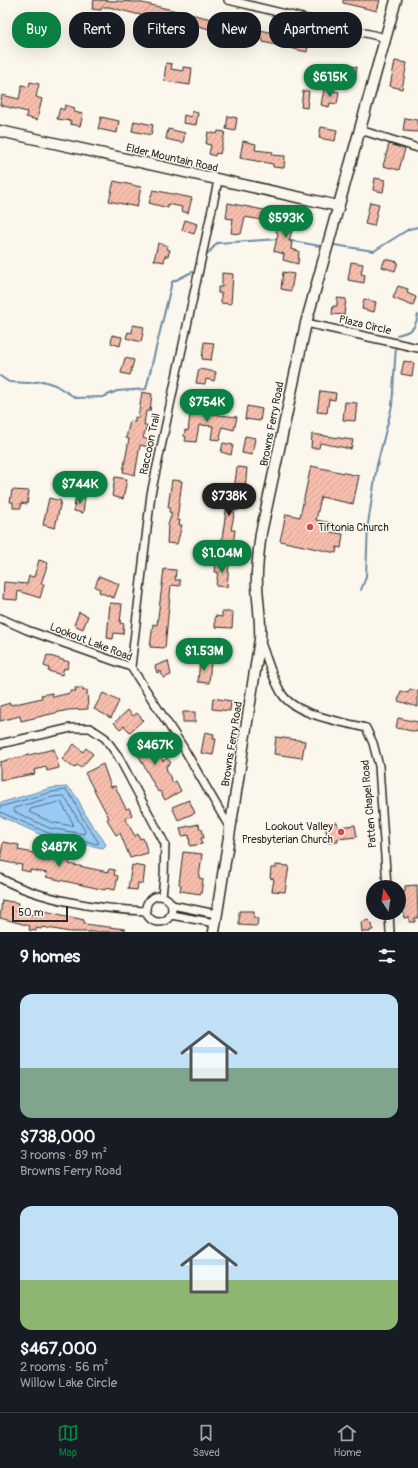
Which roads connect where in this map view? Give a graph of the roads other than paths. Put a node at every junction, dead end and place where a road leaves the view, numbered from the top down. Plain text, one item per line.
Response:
1 (228, 0) edge
2 (396, 0) edge
3 (386, 38) junction
4 (360, 130) junction
5 (0, 131) edge
6 (418, 148) edge
7 (218, 181) junction
8 (338, 206) junction
9 (306, 323) junction
10 (418, 348) edge
11 (0, 618) edge
12 (260, 639) junction
13 (131, 667) junction
14 (0, 744) edge
15 (231, 830) junction
16 (0, 878) edge
17 (387, 880) edge
18 (162, 896) junction
19 (172, 905) junction
20 (145, 911) junction
21 (171, 915) junction
22 (389, 920) edge
23 (215, 923) edge
24 (390, 932) edge

1 - 3 street
2 - 3 street, Browns Ferry Road
3 - 4 street, Browns Ferry Road
4 - 6 street
4 - 8 street, Browns Ferry Road
5 - 7 street, Elder Mountain Road
7 - 8 street, Elder Mountain Road
7 - 13 street, Raccoon Trail
8 - 9 street, Browns Ferry Road
9 - 10 street, Plaza Circle
9 - 12 street, Browns Ferry Road
11 - 13 street, Lookout Lake Road
12 - 15 street, Browns Ferry Road
12 - 17 street, Patten Chapel Road
13 - 15 street, Lookout Lake Road
14 - 18 street
15 - 23 street, Browns Ferry Road
16 - 20 street
18 - 19 street
18 - 20 street
19 - 21 street
19 - 23 street
20 - 21 street
21 - 23 street
22 - 24 street

